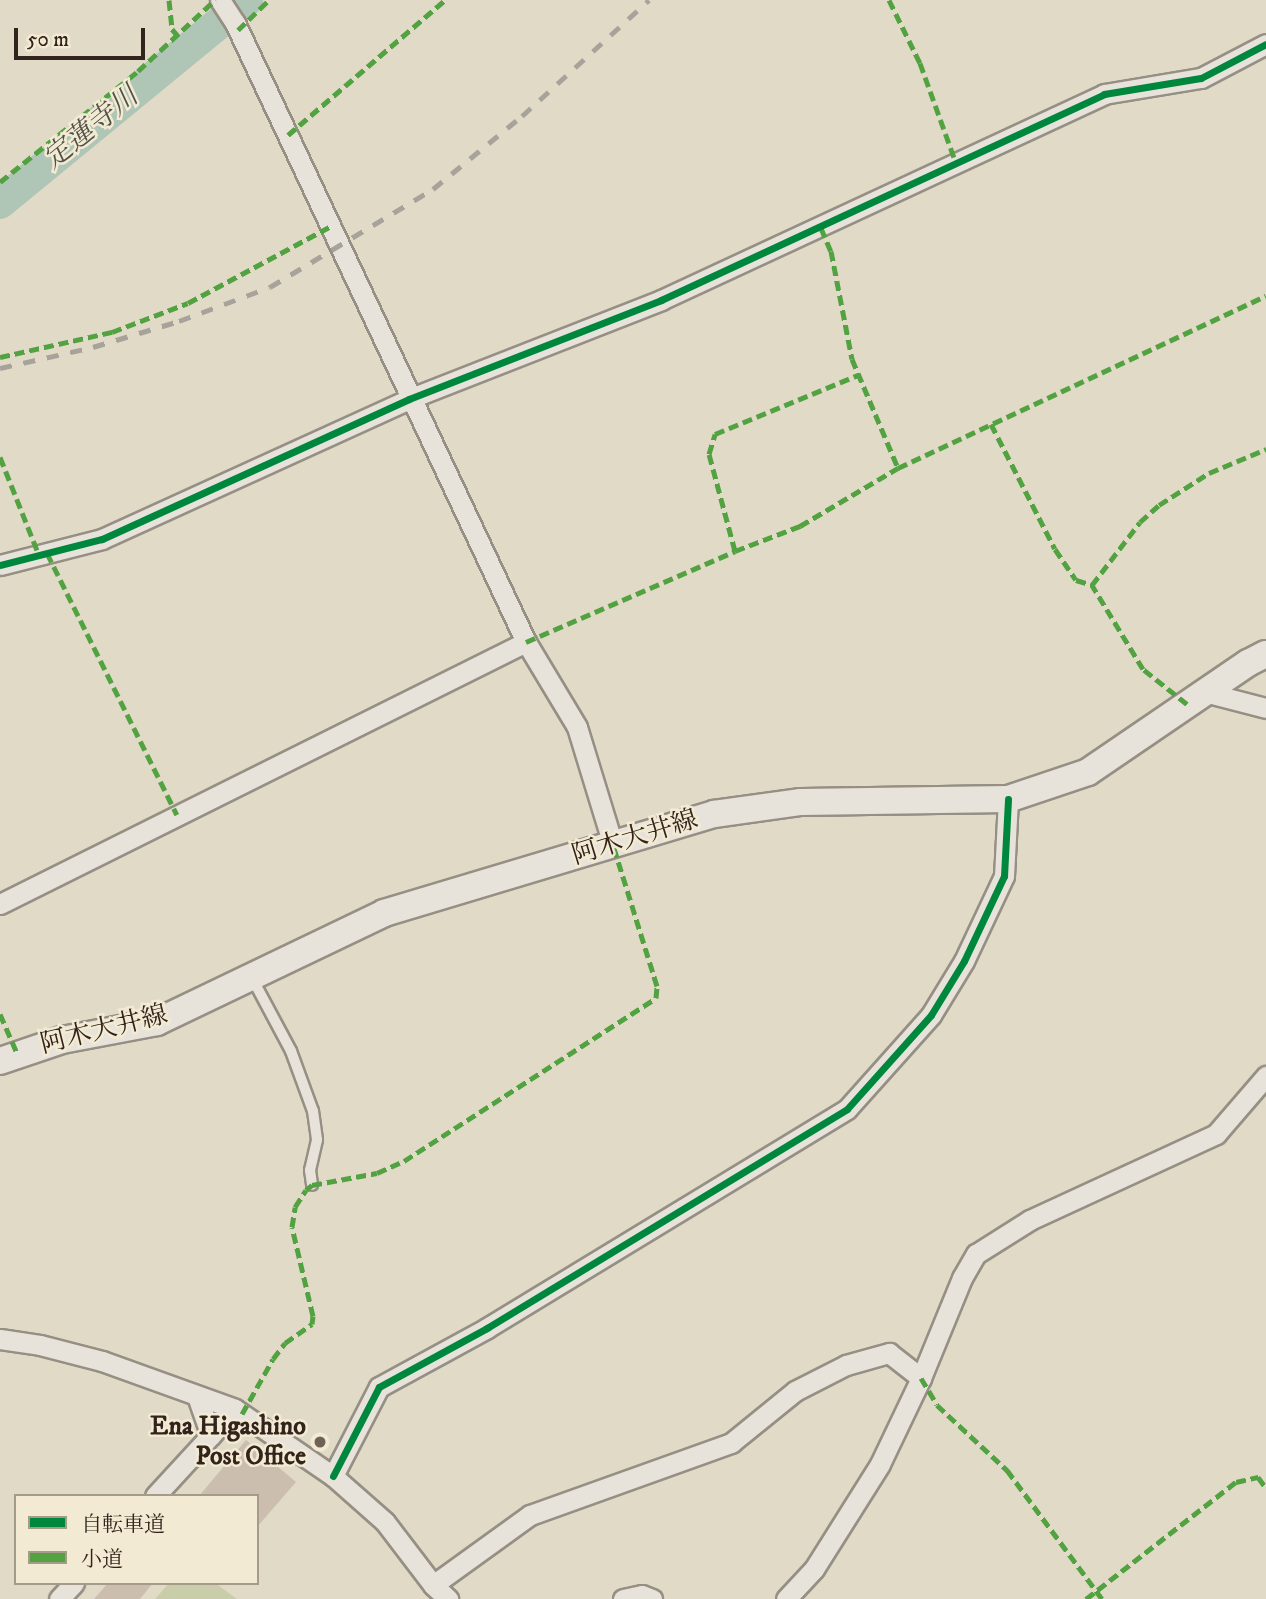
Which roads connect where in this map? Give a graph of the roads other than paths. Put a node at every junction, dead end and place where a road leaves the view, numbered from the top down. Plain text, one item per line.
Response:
1 (220, 0) edge
2 (1266, 44) edge
3 (409, 398) junction
4 (0, 565) edge
5 (526, 642) junction
6 (1266, 654) edge
7 (1204, 692) junction
8 (1266, 708) edge
9 (1008, 799) junction
10 (613, 845) junction
11 (0, 904) edge
12 (252, 978) junction
13 (0, 1060) edge
14 (1266, 1076) edge
15 (312, 1185) dead end
16 (0, 1339) edge
17 (921, 1378) junction
18 (197, 1396) junction
19 (235, 1409) junction
20 (211, 1436) junction
21 (333, 1476) junction
22 (157, 1494) edge
23 (72, 1585) edge
24 (441, 1592) edge
25 (59, 1599) edge
26 (623, 1599) edge
27 (652, 1599) edge
28 (786, 1599) edge

1 - 3 street
2 - 3 street
3 - 4 street
3 - 5 street
5 - 10 street
5 - 11 street
6 - 7 main road, 阿木大井線
7 - 8 street
7 - 9 main road, 阿木大井線
9 - 10 main road, 阿木大井線
9 - 21 street
10 - 12 main road, 阿木大井線
12 - 13 main road, 阿木大井線
12 - 15 lane
14 - 17 street
16 - 18 street
17 - 24 street
17 - 28 street
18 - 19 street
18 - 20 street
19 - 20 street
19 - 21 street
20 - 22 street
21 - 24 street
23 - 25 street
26 - 27 street

